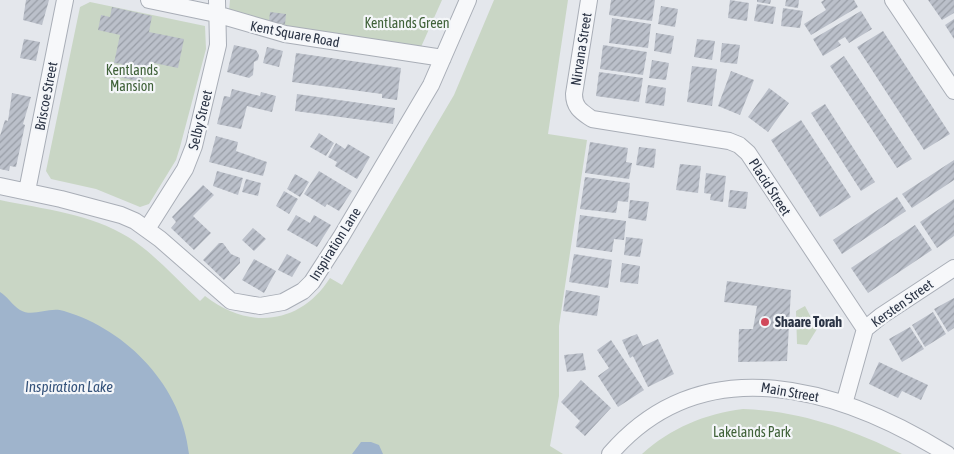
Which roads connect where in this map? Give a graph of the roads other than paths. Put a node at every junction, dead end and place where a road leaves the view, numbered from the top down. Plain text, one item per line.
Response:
1 (65, 0) edge
2 (149, 0) edge
3 (468, 0) edge
4 (589, 0) edge
5 (894, 0) edge
6 (216, 7) edge
7 (443, 58) junction
8 (954, 91) edge
9 (592, 119) joint
10 (0, 186) edge
11 (27, 192) junction
12 (147, 229) junction
13 (954, 268) edge
14 (865, 329) junction
15 (844, 404) junction
16 (610, 454) edge
17 (947, 454) edge

1 - 11 street, Briscoe Street
2 - 6 street, Kent Square Road
3 - 7 street, Inspiration Lane
4 - 9 street, Nirvana Street
5 - 8 street
6 - 7 street, Kent Square Road
6 - 12 street, Selby Street
7 - 12 street, Inspiration Lane
9 - 14 street, Placid Street
10 - 11 street, Inspiration Lane
11 - 12 street, Inspiration Lane
13 - 14 street, Kersten Street
14 - 15 street, Kersten Street
15 - 16 street, Main Street
15 - 17 street, Main Street

